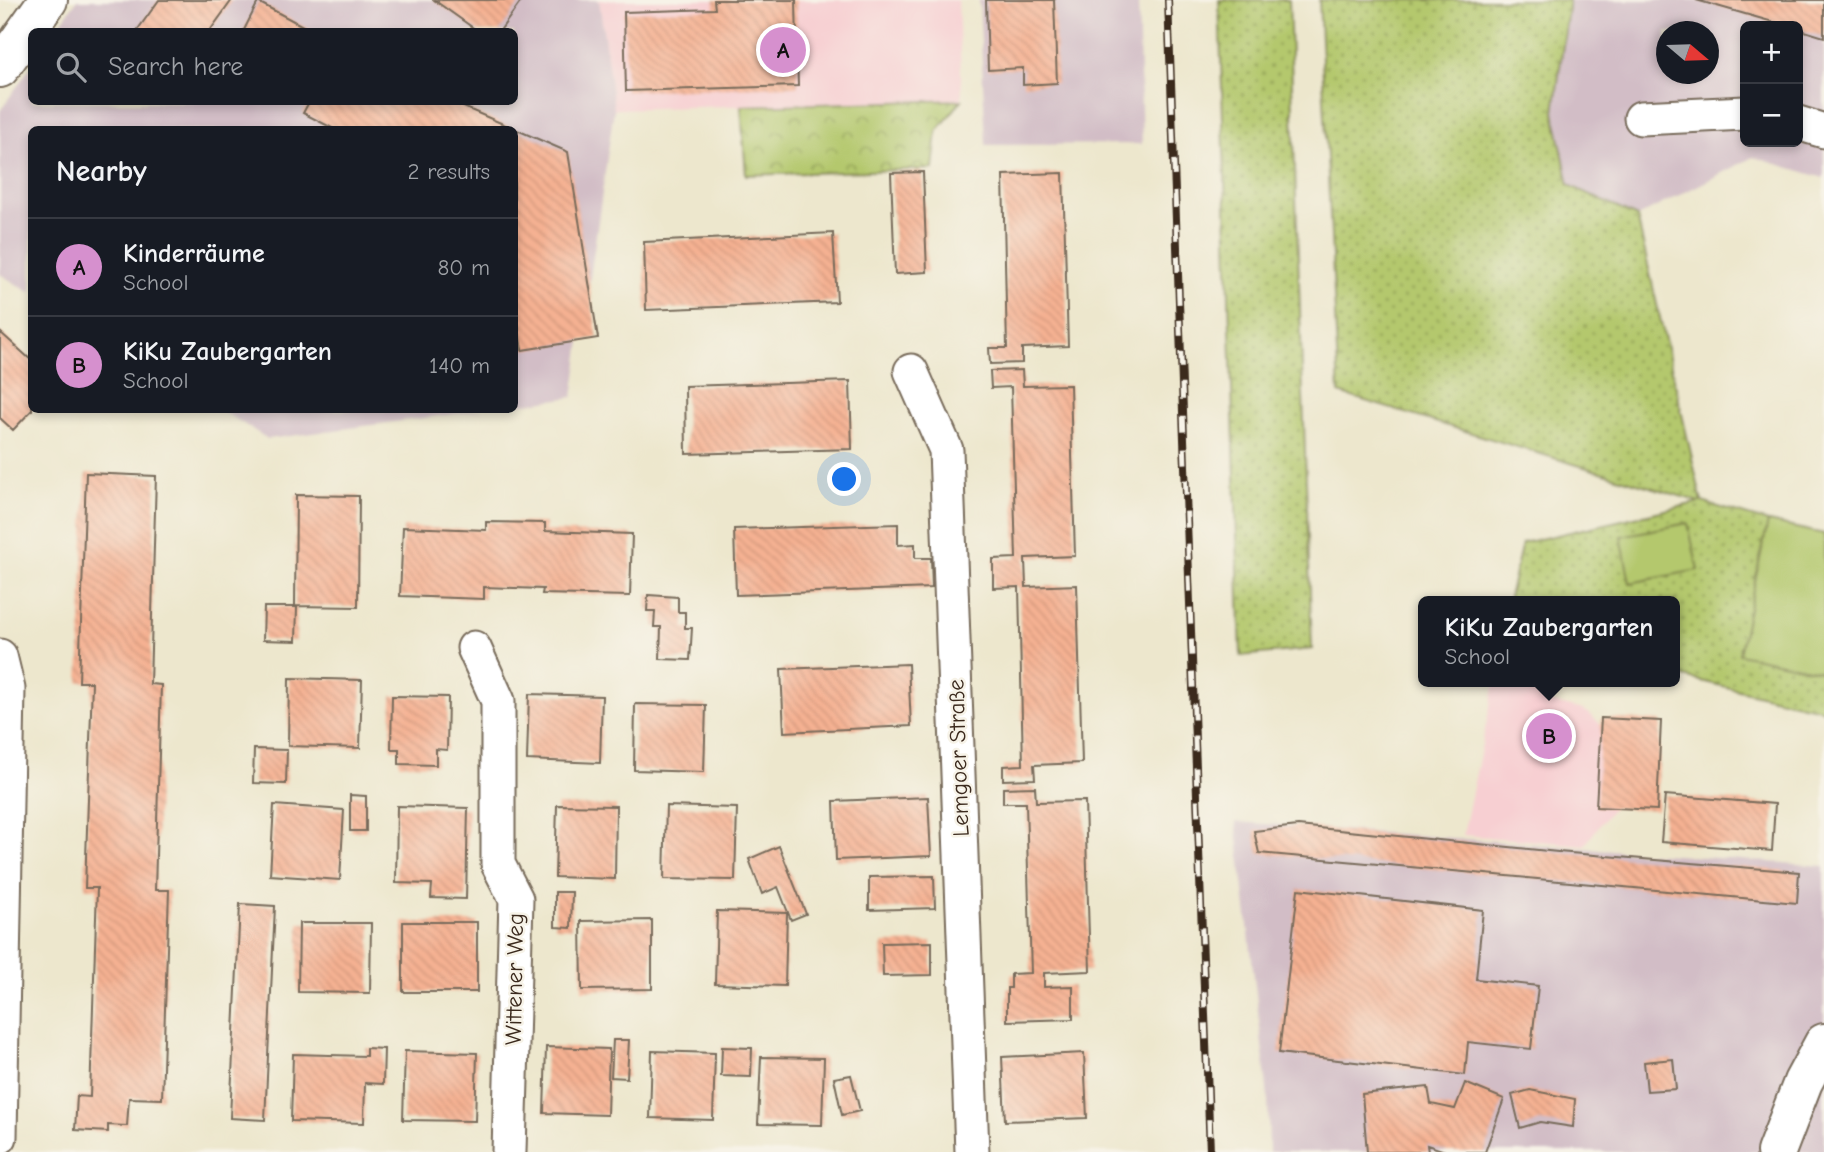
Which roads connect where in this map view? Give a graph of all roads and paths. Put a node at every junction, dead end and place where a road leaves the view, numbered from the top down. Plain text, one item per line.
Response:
1 (48, 0) edge
2 (28, 28) edge
3 (28, 28) edge
4 (0, 68) edge
5 (1740, 113) edge
6 (1641, 118) dead end
7 (1803, 125) edge
8 (1824, 131) edge
9 (911, 372) dead end
10 (474, 648) dead end
11 (0, 656) edge
12 (1824, 1043) edge
13 (0, 1137) edge
14 (509, 1152) edge
15 (972, 1152) edge
16 (1776, 1152) edge

1 - 3 street
2 - 4 street
5 - 6 street
7 - 8 street
9 - 15 street, Lemgoer Straße
10 - 14 street, Wittener Weg
11 - 13 street
12 - 16 street

